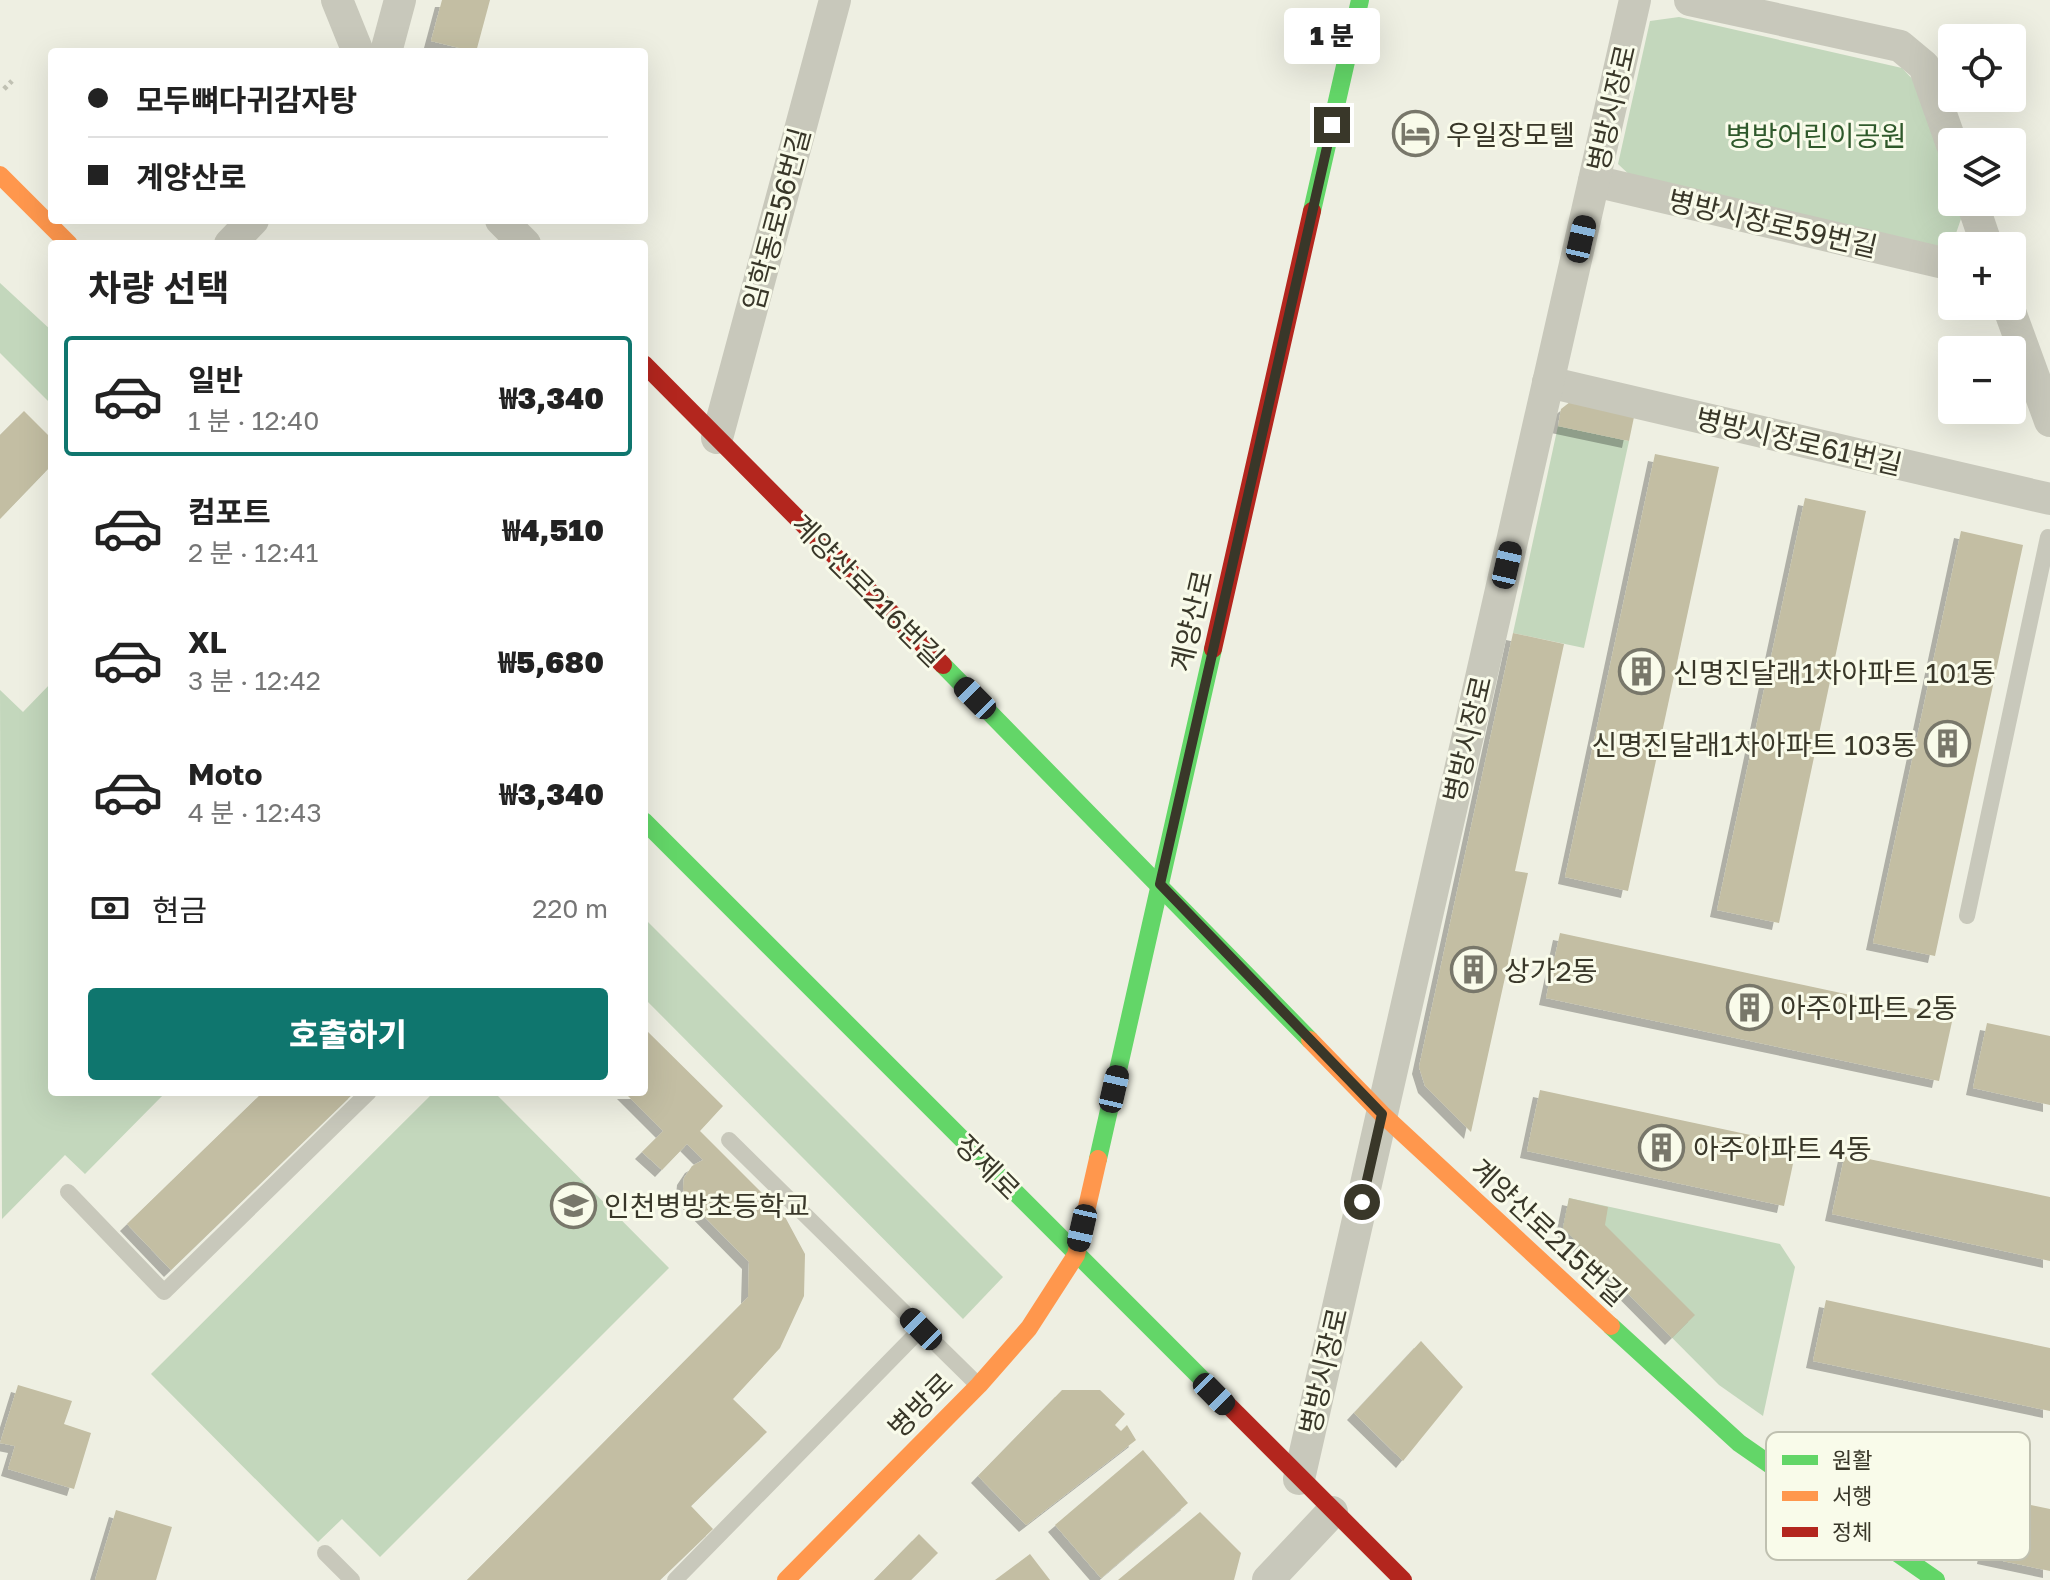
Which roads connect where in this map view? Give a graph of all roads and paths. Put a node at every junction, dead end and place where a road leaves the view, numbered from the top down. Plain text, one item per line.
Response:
1 (337, 0) edge
2 (400, 0) edge
3 (835, 0) edge
4 (1360, 0) edge
5 (1635, 0) edge
6 (1690, 0) edge
7 (356, 48) edge
8 (387, 48) edge
9 (12, 81) dead end
10 (4, 89) dead end
11 (1946, 128) edge
12 (0, 175) edge
13 (1594, 181) junction
14 (48, 223) edge
15 (49, 224) edge
16 (249, 224) edge
17 (505, 224) edge
18 (65, 240) edge
19 (234, 240) edge
20 (521, 240) edge
21 (1938, 262) edge
22 (2013, 320) edge
23 (648, 368) edge
24 (1548, 382) junction
25 (2050, 421) edge
26 (717, 438) junction
27 (2050, 499) edge
28 (2048, 537) dead end
29 (648, 825) edge
30 (1160, 884) junction
31 (1967, 916) dead end
32 (365, 1096) edge
33 (1382, 1114) junction
34 (729, 1140) dead end
35 (68, 1192) dead end
36 (1076, 1255) junction
37 (921, 1329) junction
38 (979, 1385) junction
39 (1766, 1462) edge
40 (1299, 1479) junction
41 (1332, 1512) junction
42 (325, 1553) dead end
43 (1907, 1560) edge
44 (352, 1580) edge
45 (675, 1580) edge
46 (786, 1580) edge
47 (1268, 1580) edge
48 (1403, 1580) edge
49 (1936, 1580) edge

1 - 7 street
2 - 8 street
3 - 26 street, 임학동로56번길
4 - 30 street, 계양산로
5 - 13 street, 병방시장로
6 - 11 street
9 - 10 path
12 - 14 street
13 - 21 street, 병방시장로59번길
13 - 24 street, 병방시장로
15 - 18 street
16 - 19 street
17 - 20 street
22 - 25 street
23 - 26 street, 계양산로216번길
24 - 27 street, 병방시장로61번길
24 - 33 street, 병방시장로
26 - 30 street, 계양산로216번길
28 - 31 lane
29 - 36 street, 장제로
30 - 33 street, 계양산로215번길
30 - 36 street, 계양산로
32 - 35 lane
33 - 39 street, 계양산로215번길
33 - 40 street, 병방시장로
34 - 37 lane
36 - 38 street, 병방로
36 - 40 street, 장제로
37 - 38 lane
37 - 45 lane
38 - 46 street, 병방로
40 - 41 street, 장제로
41 - 47 street
41 - 48 street, 장제로
42 - 44 lane
43 - 49 street, 계양산로215번길

